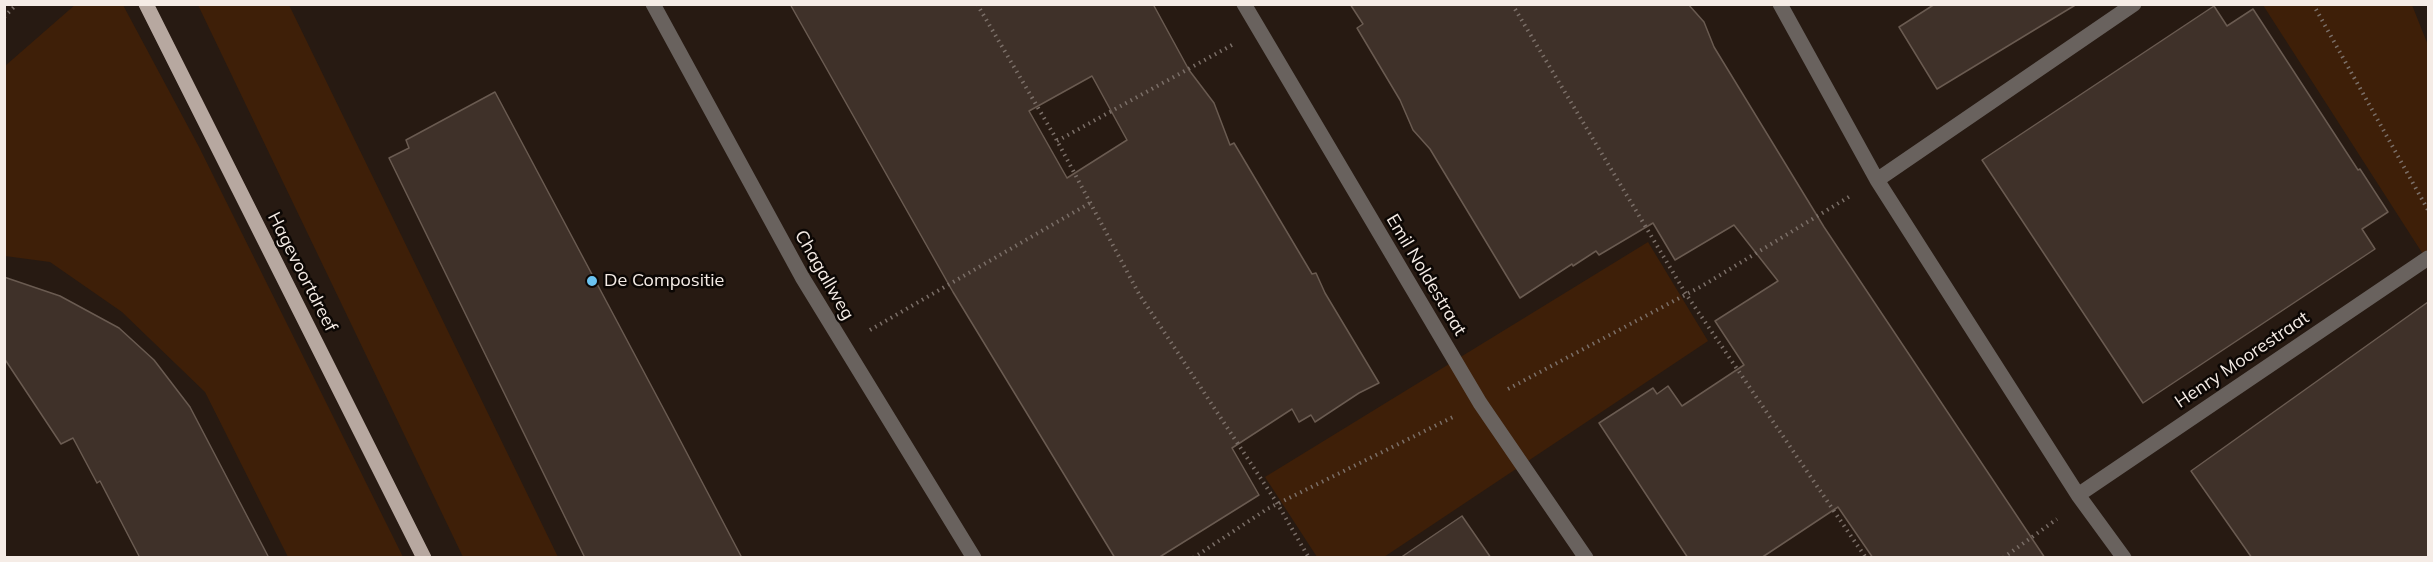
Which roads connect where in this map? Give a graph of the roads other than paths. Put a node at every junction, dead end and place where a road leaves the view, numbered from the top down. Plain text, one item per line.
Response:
1 (146, 4) edge
2 (653, 4) edge
3 (1244, 4) edge
4 (1780, 4) edge
5 (2134, 4) edge
6 (1877, 180) junction
7 (2428, 258) edge
8 (2080, 498) junction
9 (424, 558) edge
10 (974, 558) edge
11 (1586, 558) edge
12 (2124, 558) edge

1 - 9 main road, Hagevoortdreef
2 - 10 street, Chagallweg
3 - 11 street, Emil Noldestraat
4 - 6 street
5 - 6 street
6 - 8 street
7 - 8 street, Henry Moorestraat
8 - 12 street

